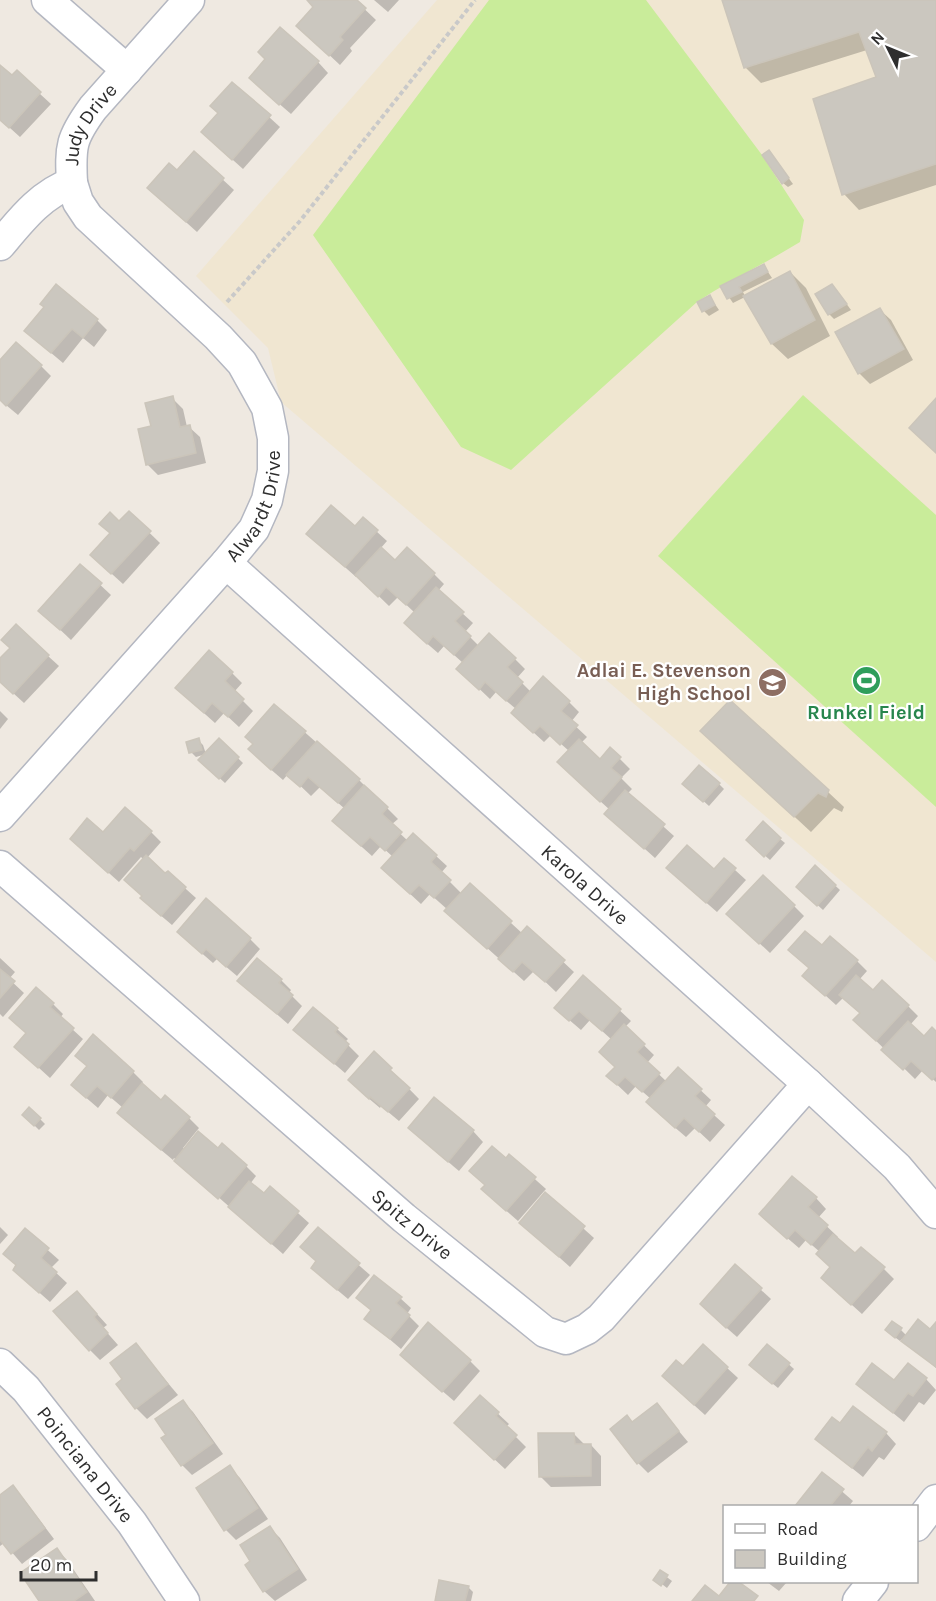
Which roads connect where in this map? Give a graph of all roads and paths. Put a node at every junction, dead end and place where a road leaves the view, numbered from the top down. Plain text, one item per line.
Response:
1 (48, 0) edge
2 (189, 0) edge
3 (475, 0) edge
4 (127, 70) junction
5 (72, 183) junction
6 (0, 244) edge
7 (227, 302) dead end
8 (226, 563) junction
9 (0, 816) edge
10 (0, 866) edge
11 (808, 1084) junction
12 (936, 1213) edge
13 (0, 1364) edge
14 (936, 1500) edge
15 (918, 1523) edge
16 (872, 1583) edge
17 (184, 1601) edge
18 (858, 1601) edge

1 - 4 street
2 - 4 street, Judy Drive
3 - 7 path
4 - 5 street, Judy Drive
5 - 6 street, Judy Drive
5 - 8 street, Alwardt Drive
8 - 9 street, Alwardt Drive
8 - 11 street, Karola Drive
10 - 11 street, Spitz Drive
11 - 12 street, Karola Drive
13 - 17 street, Poinciana Drive
14 - 15 street
16 - 18 street

